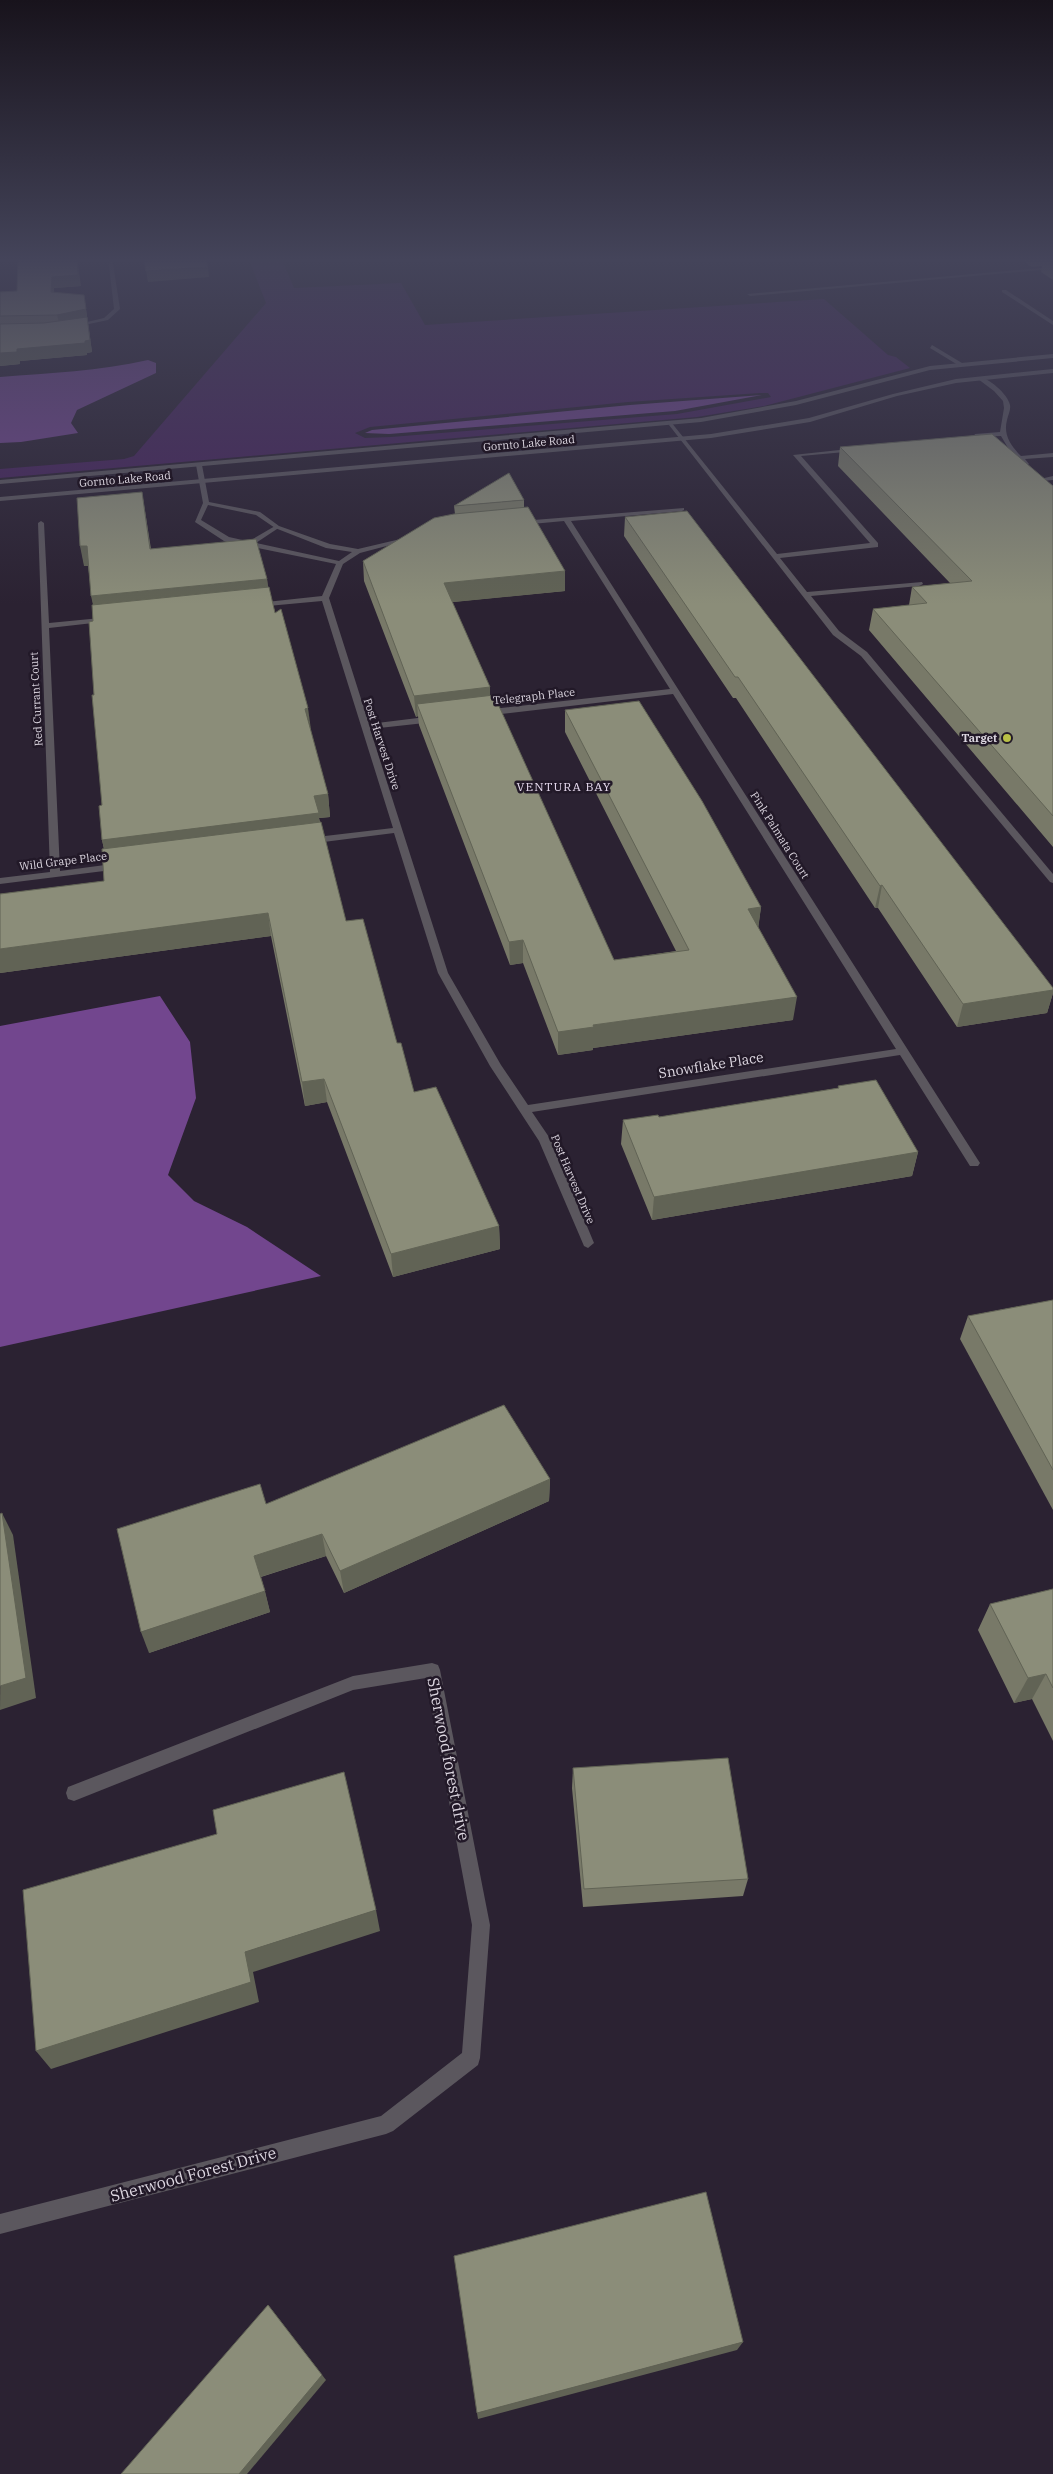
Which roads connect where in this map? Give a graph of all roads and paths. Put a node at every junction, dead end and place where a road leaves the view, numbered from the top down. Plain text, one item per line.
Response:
1 (908, 372) edge
2 (972, 372) edge
3 (1038, 372) edge
4 (980, 378) junction
5 (671, 424) junction
6 (1003, 434) junction
7 (970, 437) edge
8 (684, 439) junction
9 (866, 448) edge
10 (1053, 455) edge
11 (1019, 458) junction
12 (199, 465) junction
13 (1053, 478) edge
14 (1043, 479) junction
15 (0, 482) edge
16 (202, 482) junction
17 (1053, 487) edge
18 (0, 499) edge
19 (206, 503) junction
20 (682, 509) edge
21 (566, 519) junction
22 (41, 523) dead end
23 (510, 524) edge
24 (277, 527) junction
25 (416, 538) edge
26 (250, 543) junction
27 (358, 551) junction
28 (775, 556) junction
29 (340, 563) junction
30 (919, 584) edge
31 (805, 594) junction
32 (325, 598) junction
33 (247, 606) edge
34 (121, 618) edge
35 (44, 626) junction
36 (675, 691) junction
37 (472, 714) edge
38 (443, 718) edge
39 (365, 726) junction
40 (398, 830) junction
41 (300, 842) edge
42 (133, 864) edge
43 (55, 874) junction
44 (1053, 880) edge
45 (0, 881) edge
46 (903, 1051) junction
47 (525, 1109) junction
48 (974, 1163) dead end
49 (588, 1243) dead end
50 (74, 1793) dead end
51 (386, 2124) joint
52 (0, 2224) edge

1 - 5 street, Gornto Lake Road
2 - 4 street
3 - 4 street, Gornto Lake Road
4 - 6 street
4 - 8 street, Gornto Lake Road
5 - 8 street
5 - 12 street, Gornto Lake Road
6 - 7 street
6 - 11 street
8 - 16 street, Gornto Lake Road
8 - 28 street
9 - 28 street
10 - 11 street
11 - 14 street
12 - 15 street, Gornto Lake Road
12 - 16 street
13 - 14 street
14 - 17 street
16 - 18 street, Gornto Lake Road
16 - 19 street
19 - 24 street
19 - 26 street
20 - 21 street
21 - 23 street
21 - 36 street, Pink Palmata Court
22 - 35 street, Red Currant Court
24 - 26 street
24 - 27 street
25 - 27 street
26 - 29 street
27 - 29 street
28 - 31 street
29 - 32 street
30 - 31 street
31 - 44 street
32 - 33 street
32 - 39 street, Post Harvest Drive
34 - 35 street
35 - 43 street, Red Currant Court
36 - 37 street, Telegraph Place
36 - 46 street, Pink Palmata Court
38 - 39 street
39 - 40 street, Post Harvest Drive
40 - 41 street
40 - 47 street, Post Harvest Drive
42 - 43 street, Wild Grape Place
43 - 45 street, Wild Grape Place
46 - 47 street, Snowflake Place
46 - 48 street, Pink Palmata Court
47 - 49 street, Post Harvest Drive
50 - 51 street, Sherwood forest drive
51 - 52 street, Sherwood Forest Drive

